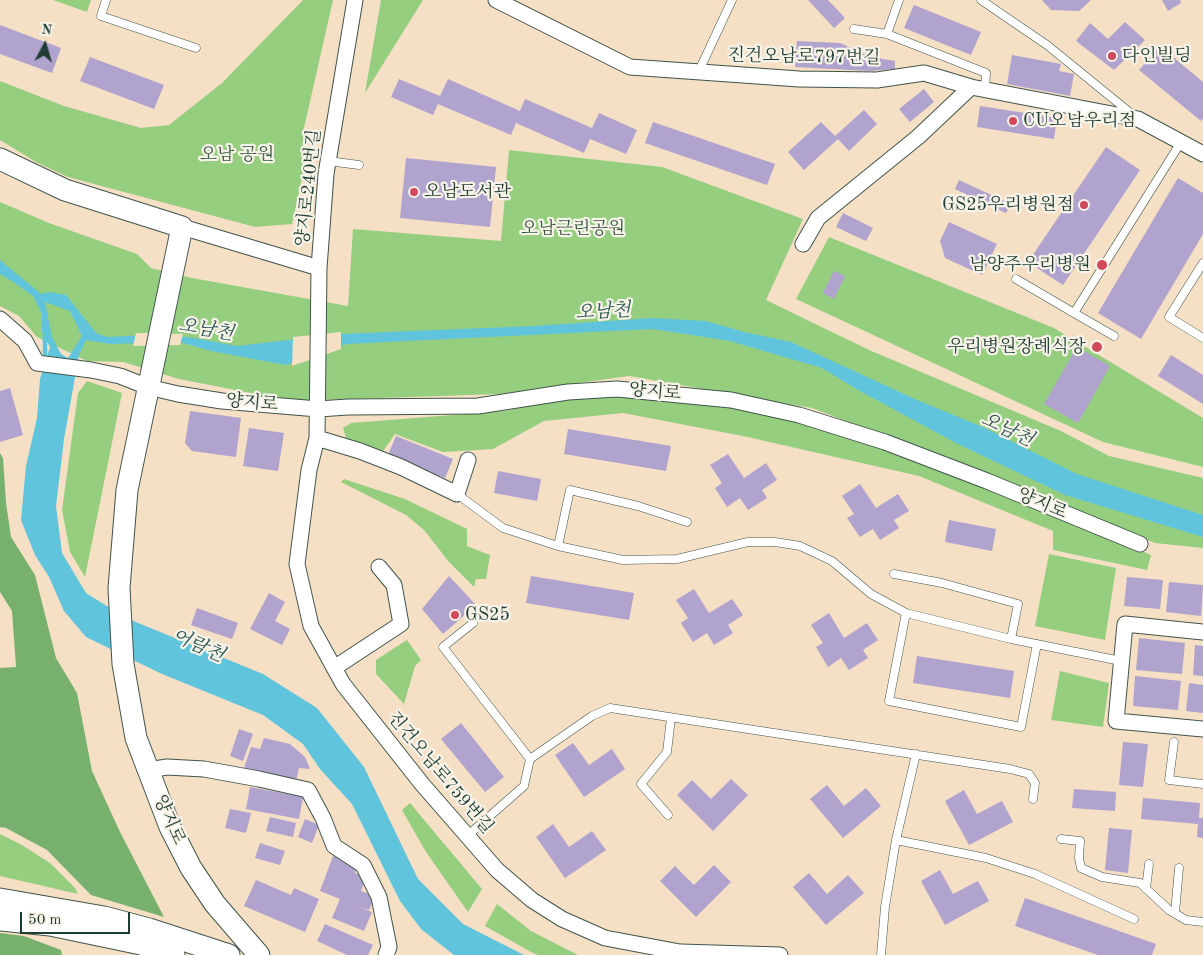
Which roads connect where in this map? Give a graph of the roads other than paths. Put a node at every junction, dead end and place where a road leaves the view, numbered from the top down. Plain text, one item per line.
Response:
1 (106, 0) edge
2 (355, 0) edge
3 (496, 0) edge
4 (732, 0) edge
5 (899, 0) edge
6 (981, 0) edge
7 (854, 29) dead end
8 (887, 34) junction
9 (196, 48) dead end
10 (698, 73) junction
11 (978, 88) junction
12 (1138, 119) junction
13 (1182, 142) junction
14 (1203, 154) edge
15 (0, 159) edge
16 (328, 161) junction
17 (359, 165) dead end
18 (182, 227) junction
19 (803, 244) dead end
20 (1203, 263) edge
21 (319, 268) junction
22 (1016, 279) dead end
23 (1074, 313) junction
24 (0, 319) edge
25 (1114, 336) dead end
26 (1203, 338) edge
27 (148, 386) junction
28 (318, 409) junction
29 (317, 438) junction
30 (468, 460) dead end
31 (457, 494) junction
32 (687, 522) dead end
33 (1140, 544) dead end
34 (558, 546) junction
35 (380, 568) dead end
36 (894, 574) dead end
37 (906, 612) junction
38 (473, 623) dead end
39 (1203, 632) edge
40 (1011, 639) junction
41 (1037, 644) junction
42 (1121, 661) junction
43 (334, 668) junction
44 (671, 718) junction
45 (1203, 729) edge
46 (1174, 742) dead end
47 (916, 754) junction
48 (530, 759) junction
49 (148, 770) junction
50 (1203, 784) edge
51 (1033, 799) dead end
52 (668, 814) dead end
53 (467, 836) junction
54 (1061, 839) dead end
55 (896, 840) junction
56 (1149, 864) dead end
57 (1179, 868) dead end
58 (1146, 889) junction
59 (0, 899) edge
60 (1174, 913) junction
61 (1134, 919) dead end
62 (0, 920) edge
63 (1203, 922) edge
64 (174, 955) edge
65 (229, 955) edge
66 (259, 955) edge
67 (386, 955) edge
68 (780, 955) edge
69 (881, 955) edge

1 - 9 lane
2 - 16 street, 양지로240번길
3 - 10 street, 진건오남로797번길
4 - 10 lane
5 - 8 lane
6 - 12 lane
7 - 8 lane
8 - 11 lane
10 - 11 street, 진건오남로797번길
11 - 12 street, 진건오남로797번길
11 - 19 street
12 - 13 street, 진건오남로797번길
13 - 14 street, 진건오남로797번길
13 - 23 lane
15 - 18 street
16 - 17 lane
16 - 21 street, 양지로240번길
18 - 21 street, 양지로240번길
18 - 27 street
20 - 26 lane
21 - 28 street, 진건오남로759번길
22 - 23 lane
23 - 25 lane
24 - 27 street, 양지로
27 - 28 street, 양지로
27 - 49 street, 양지로
28 - 29 street, 진건오남로759번길
28 - 33 street, 양지로
29 - 31 street
29 - 43 street, 진건오남로759번길
30 - 31 street
31 - 34 lane
32 - 34 lane
34 - 37 lane
35 - 43 street
36 - 40 lane
37 - 40 lane
37 - 41 lane
38 - 48 lane
39 - 42 street
40 - 41 lane
41 - 42 lane
42 - 45 street
43 - 53 street, 진건오남로759번길
44 - 47 lane
44 - 48 lane
44 - 52 lane
46 - 50 lane
47 - 51 lane
47 - 55 lane
48 - 53 lane
49 - 66 street, 양지로
49 - 67 street
53 - 68 street, 진건오남로759번길
54 - 58 lane
55 - 61 lane
55 - 69 lane
56 - 58 lane
57 - 60 lane
58 - 60 lane
59 - 65 street
60 - 63 lane
62 - 64 street

